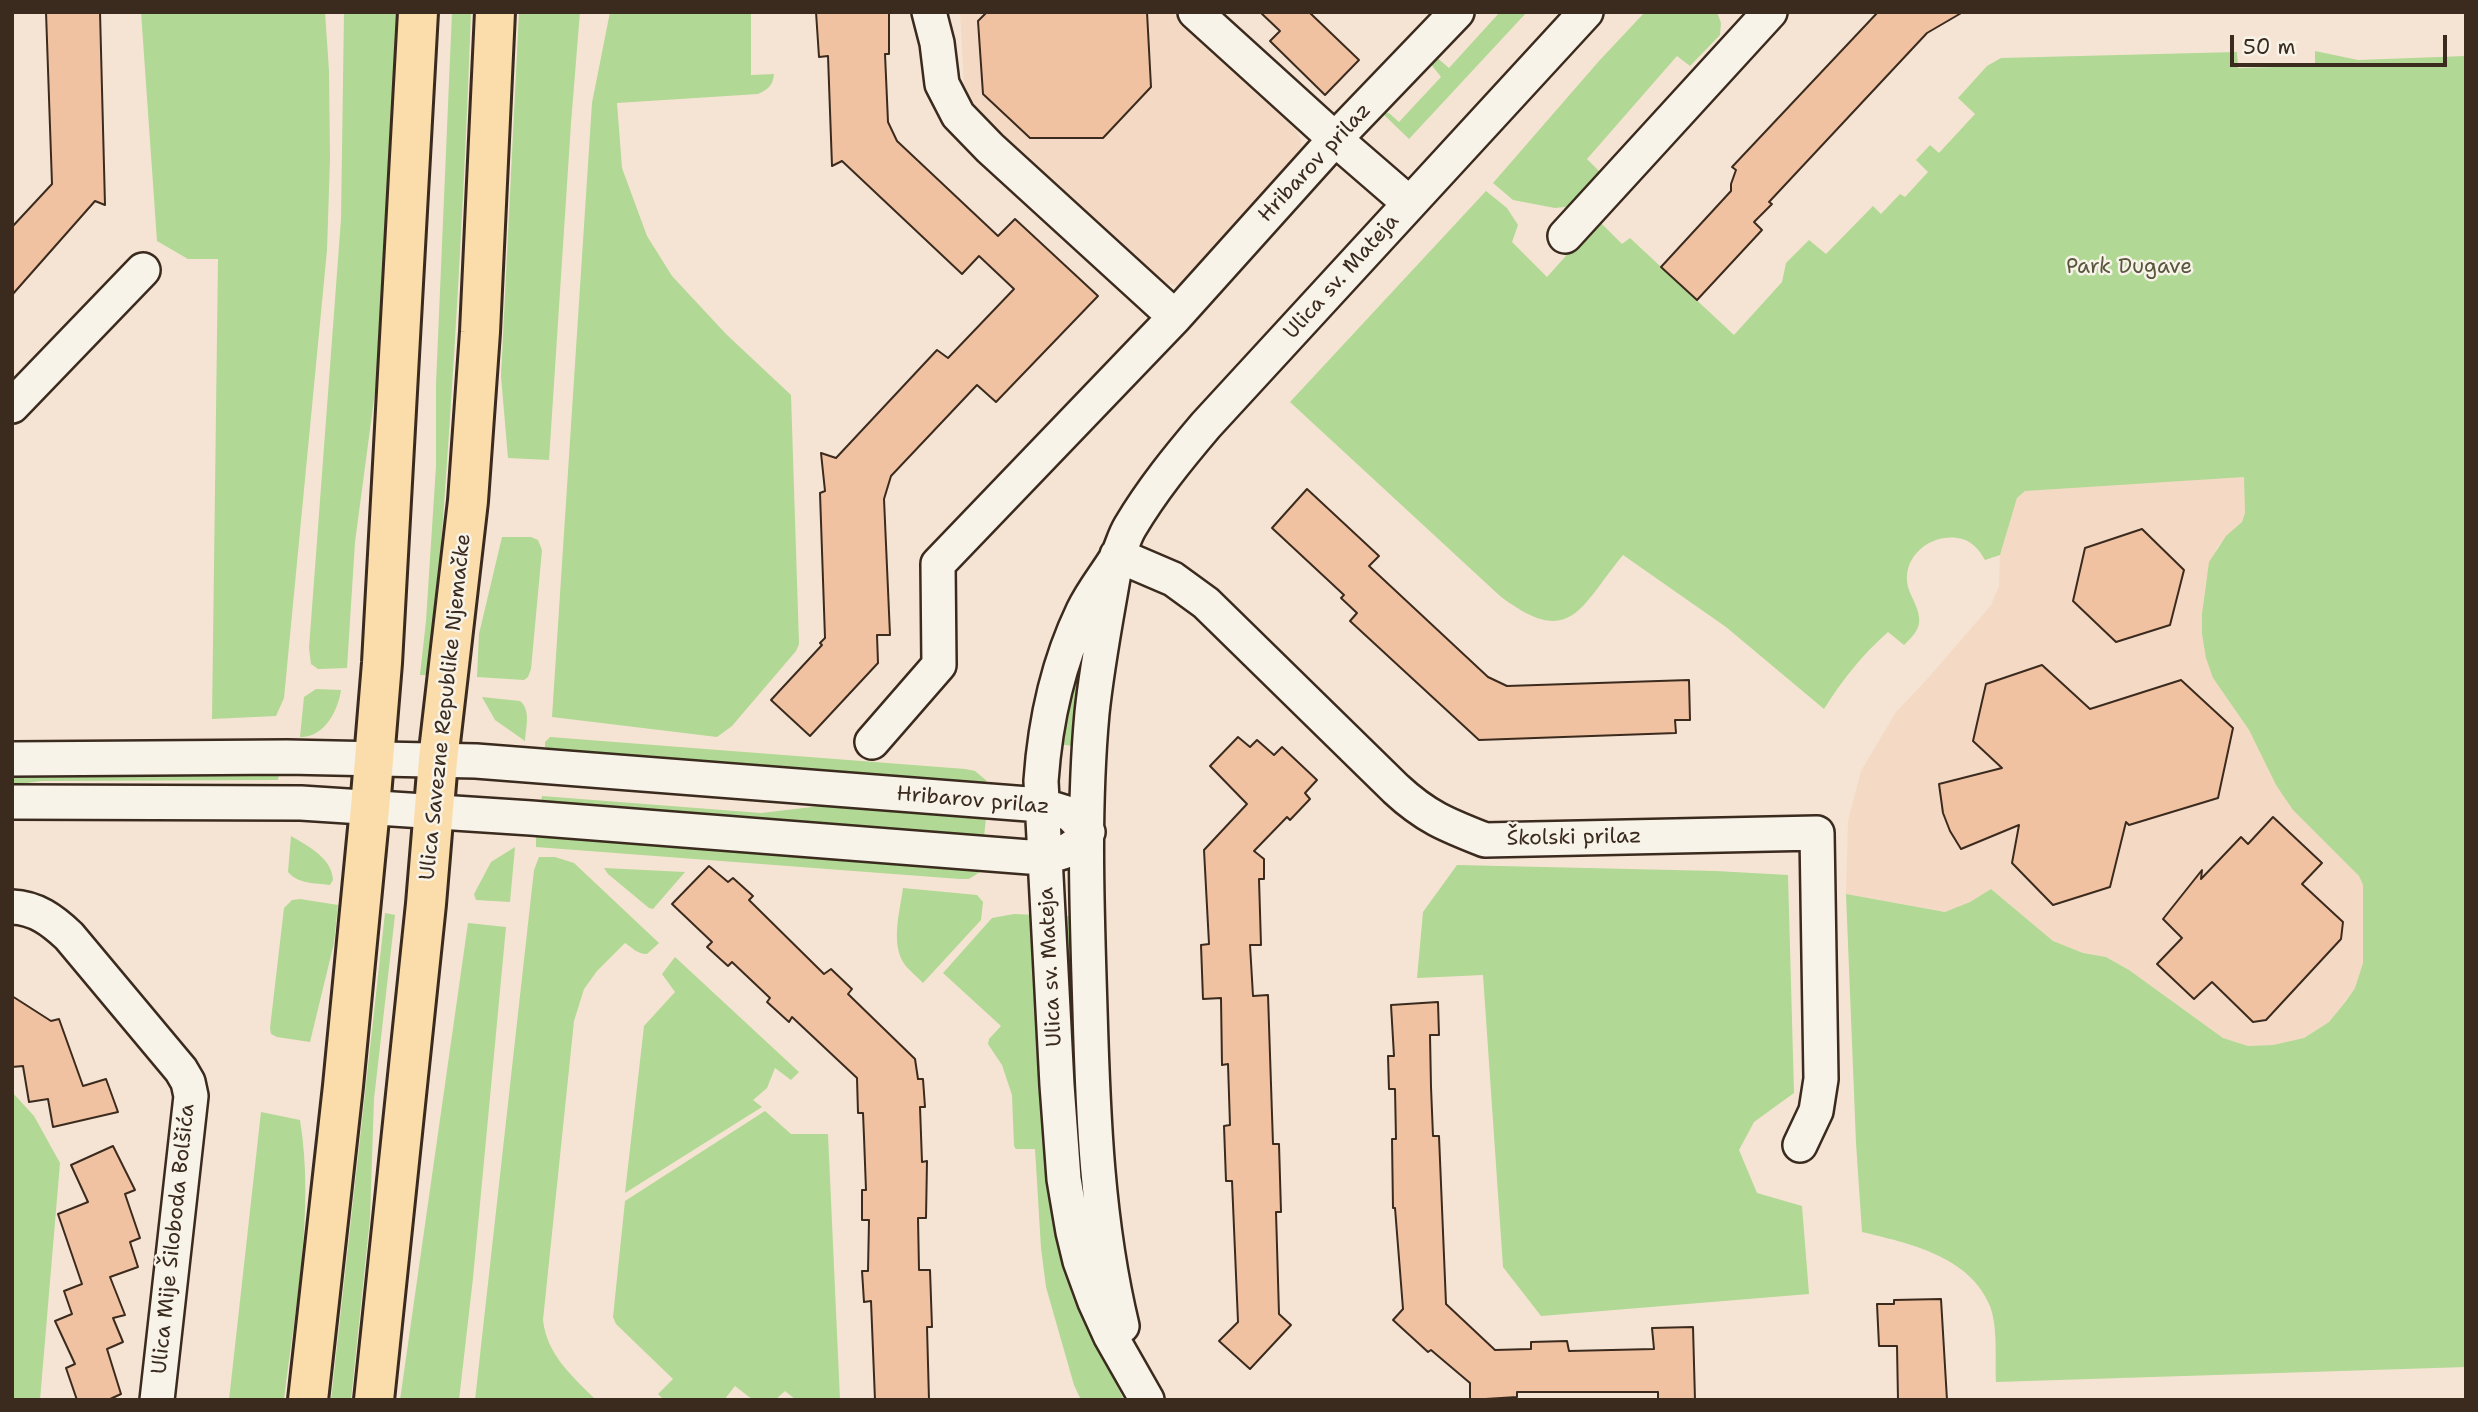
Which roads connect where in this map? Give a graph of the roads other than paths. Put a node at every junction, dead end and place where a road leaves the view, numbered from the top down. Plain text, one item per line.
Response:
1 (418, 12) edge
2 (495, 12) edge
3 (929, 12) edge
4 (1195, 12) edge
5 (1457, 12) edge
6 (1586, 12) edge
7 (1770, 12) edge
8 (1335, 139) junction
9 (1409, 203) junction
10 (1565, 236) dead end
11 (143, 270) dead end
12 (1175, 317) junction
13 (12, 406) edge
14 (1117, 555) junction
15 (873, 742) dead end
16 (12, 759) edge
17 (374, 759) junction
18 (438, 760) junction
19 (12, 802) edge
20 (1041, 805) junction
21 (370, 808) junction
22 (433, 813) junction
23 (1088, 832) junction
24 (1044, 857) junction
25 (12, 907) edge
26 (1800, 1146) dead end
27 (1141, 1390) edge
28 (157, 1400) edge
29 (308, 1400) edge
30 (374, 1400) edge

1 - 17 main road
2 - 18 main road, Ulica Savezne Republike Njemačke
3 - 12 street
4 - 8 street
5 - 8 street, Hribarov prilaz
6 - 9 street, Ulica sv. Mateja
7 - 10 street
8 - 9 street
8 - 12 street, Hribarov prilaz
9 - 14 street, Ulica sv. Mateja
11 - 13 street
12 - 15 street, Hribarov prilaz
14 - 20 street, Ulica sv. Mateja
14 - 23 street, Ulica sv. Mateja
14 - 26 street, Školski prilaz
16 - 17 street
17 - 18 street
17 - 21 main road
18 - 20 street, Hribarov prilaz
18 - 22 main road, Ulica Savezne Republike Njemačke
19 - 21 street
20 - 23 street, Hribarov prilaz
20 - 24 street, Ulica sv. Mateja
21 - 22 street
21 - 29 main road
22 - 24 street
22 - 30 main road, Ulica Savezne Republike Njemačke
23 - 24 street
23 - 27 street, Ulica sv. Mateja
24 - 27 street, Ulica sv. Mateja
25 - 28 street, Ulica Mije Šiloboda Bolšića

